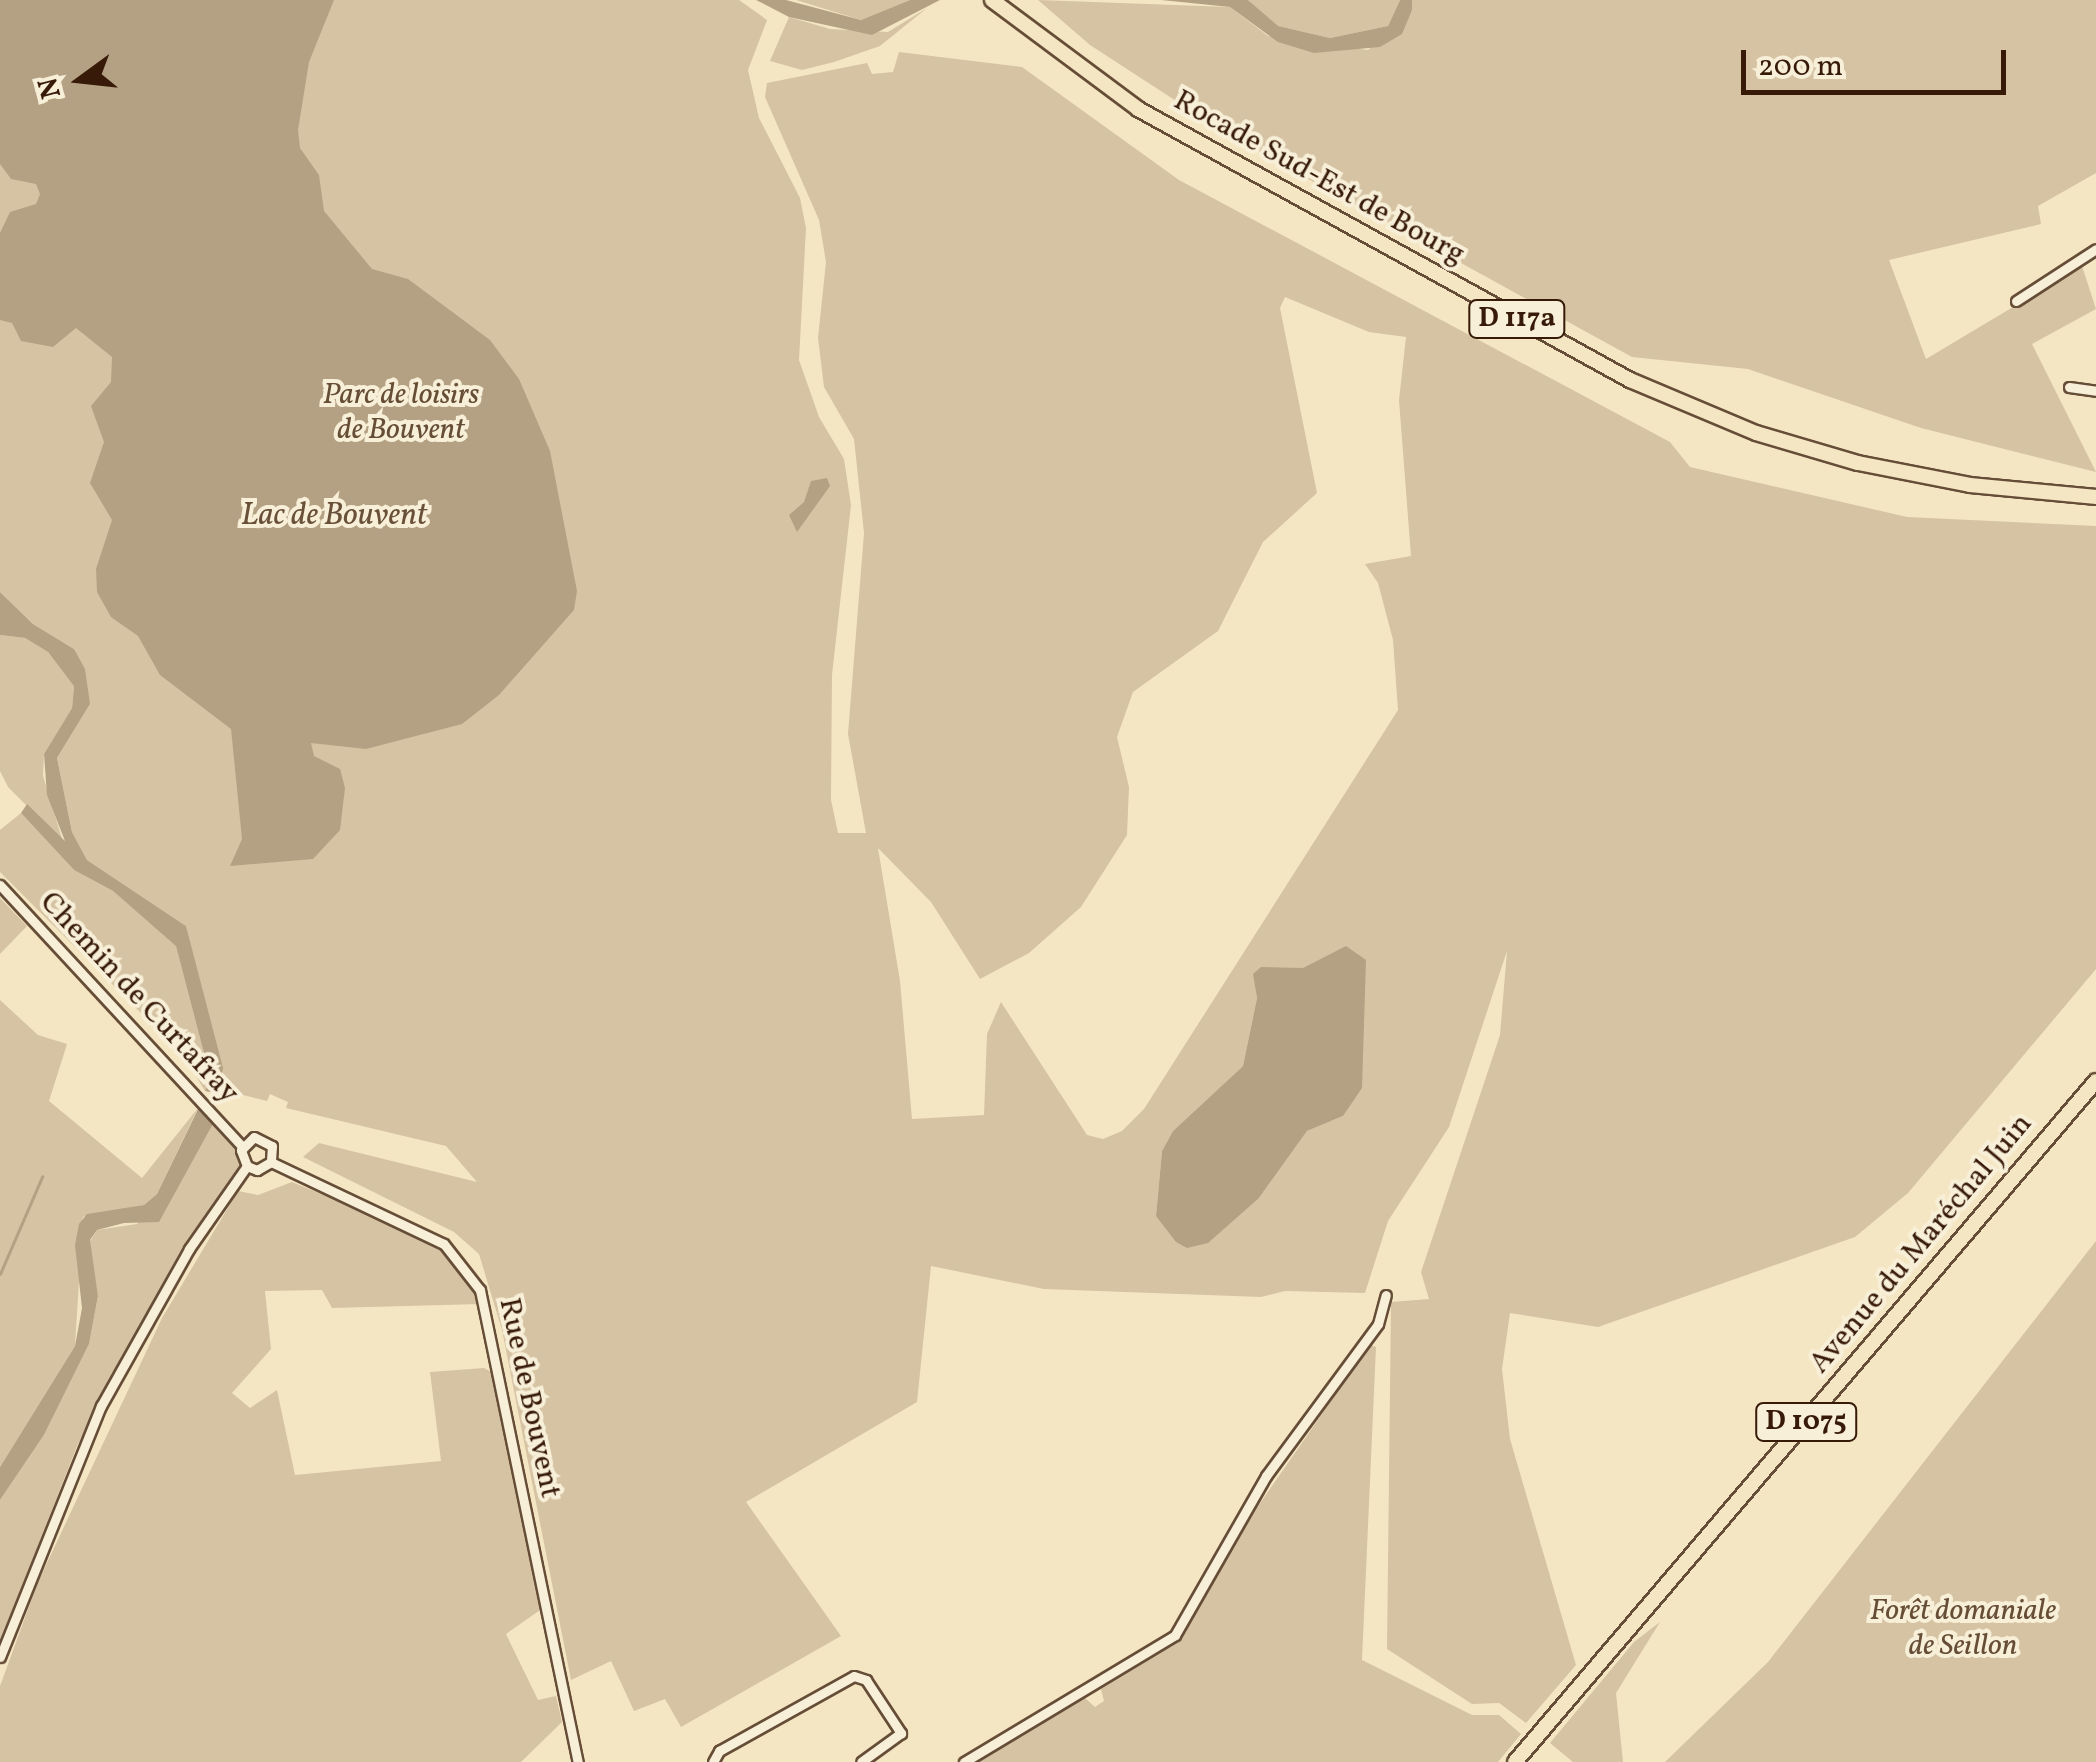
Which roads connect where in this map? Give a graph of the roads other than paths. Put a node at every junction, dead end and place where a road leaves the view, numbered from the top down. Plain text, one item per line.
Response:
1 (994, 1) edge
2 (2096, 249) edge
3 (2016, 301) dead end
4 (2069, 387) dead end
5 (2096, 391) edge
6 (2096, 497) edge
7 (0, 884) edge
8 (2096, 1081) edge
9 (242, 1146) junction
10 (272, 1162) junction
11 (247, 1166) junction
12 (1386, 1295) dead end
13 (0, 1657) edge
14 (578, 1762) edge
15 (713, 1762) edge
16 (861, 1762) edge
17 (964, 1762) edge
18 (1515, 1762) edge

1 - 6 main road, Rocade Sud-Est de Bourg / D 117a
2 - 3 street
4 - 5 street
7 - 9 street, Chemin de Curtafray
8 - 18 main road, Avenue du Maréchal Juin / D 1075
9 - 10 street
9 - 11 street
10 - 11 street
10 - 14 street, Rue de Bouvent
11 - 13 street
12 - 17 street
15 - 16 street

